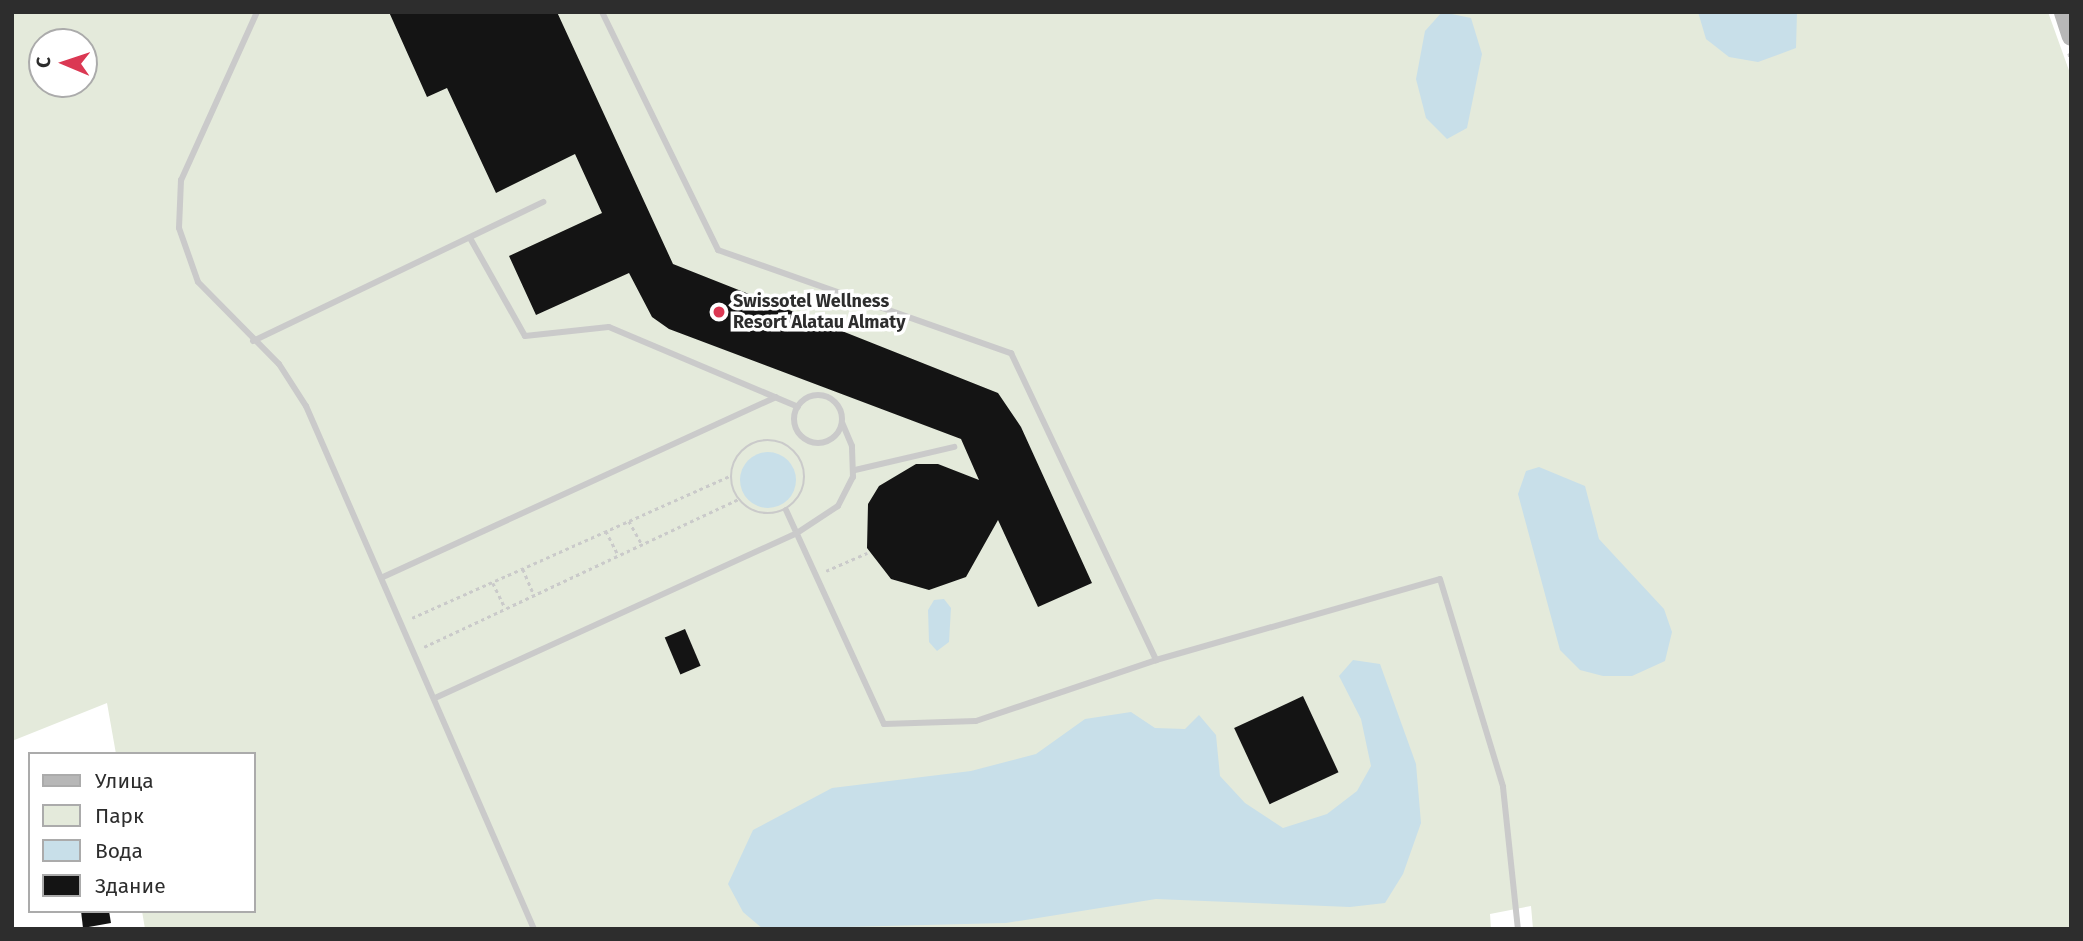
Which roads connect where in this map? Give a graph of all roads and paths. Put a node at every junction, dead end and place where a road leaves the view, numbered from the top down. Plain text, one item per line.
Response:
1 (257, 12) edge
2 (602, 12) edge
3 (2063, 12) edge
4 (2071, 36) edge
5 (543, 202) dead end
6 (470, 238) junction
7 (253, 341) junction
8 (776, 397) junction
9 (798, 407) junction
10 (842, 423) junction
11 (954, 447) dead end
12 (855, 470) junction
13 (732, 475) junction
14 (739, 499) junction
15 (786, 509) junction
16 (629, 521) junction
17 (606, 531) junction
18 (797, 533) junction
19 (642, 544) junction
20 (867, 553) dead end
21 (618, 555) junction
22 (523, 569) junction
23 (817, 575) junction
24 (383, 577) junction
25 (493, 582) junction
26 (534, 595) junction
27 (505, 608) junction
28 (402, 622) junction
29 (415, 651) junction
30 (1156, 660) junction
31 (435, 698) junction
32 (534, 929) edge
33 (1518, 929) edge

1 - 7 lane
2 - 30 lane
3 - 4 main road
5 - 6 lane
6 - 7 lane
6 - 8 lane
7 - 24 lane
8 - 9 lane
8 - 24 lane
9 - 10 lane
9 - 10 lane
10 - 12 lane
11 - 12 lane
12 - 18 lane
13 - 14 path
13 - 15 path
13 - 16 path
14 - 15 path
14 - 19 path
15 - 18 lane
16 - 17 path
16 - 19 path
17 - 21 path
17 - 22 path
18 - 23 lane
18 - 31 lane
19 - 21 path
20 - 23 path
21 - 26 path
22 - 25 path
22 - 26 path
23 - 30 lane
24 - 28 lane
25 - 27 path
25 - 28 path
26 - 27 path
27 - 29 path
28 - 29 lane
29 - 31 lane
30 - 33 lane
31 - 32 lane

